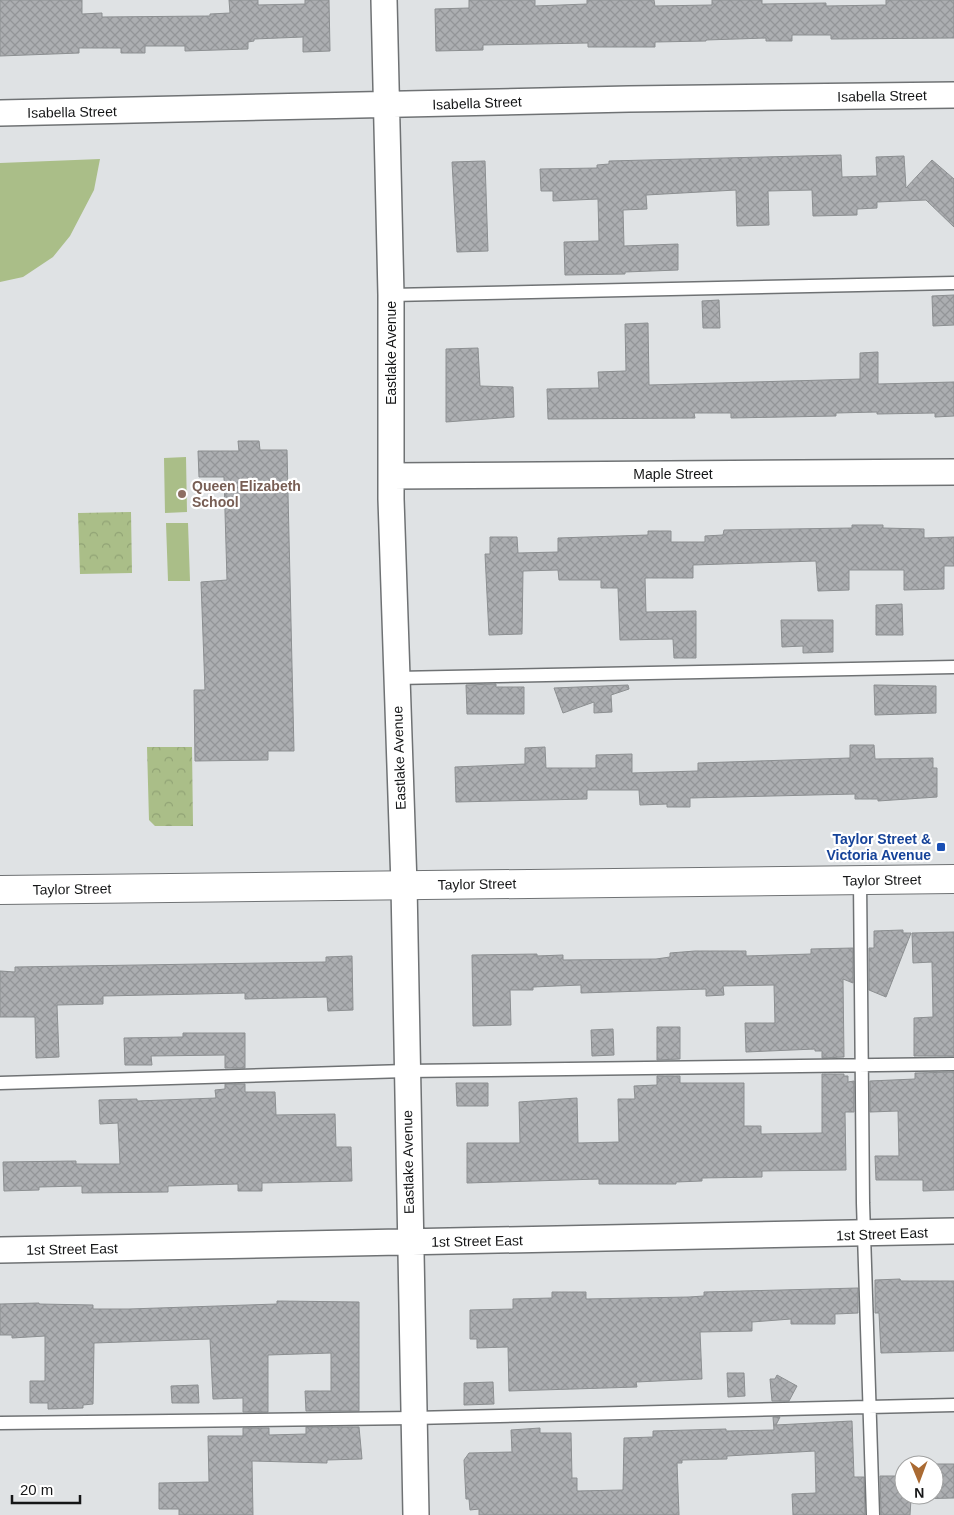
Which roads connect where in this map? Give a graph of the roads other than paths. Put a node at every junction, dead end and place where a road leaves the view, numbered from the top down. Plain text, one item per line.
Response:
1 (384, 0) edge
2 (954, 95) edge
3 (386, 105) junction
4 (0, 113) edge
5 (954, 283) edge
6 (391, 295) junction
7 (954, 472) edge
8 (391, 476) junction
9 (954, 667) edge
10 (397, 678) junction
11 (954, 879) edge
12 (860, 880) junction
13 (404, 885) junction
14 (0, 890) edge
15 (954, 1064) edge
16 (863, 1067) junction
17 (406, 1072) junction
18 (0, 1083) edge
19 (954, 1232) edge
20 (865, 1235) junction
21 (410, 1242) junction
22 (0, 1250) edge
23 (954, 1405) edge
24 (870, 1406) junction
25 (413, 1418) junction
26 (0, 1423) edge
27 (416, 1515) edge
28 (873, 1515) edge

1 - 3 street, Eastlake Avenue
2 - 3 street, Isabella Street
3 - 4 street, Isabella Street
3 - 6 street, Eastlake Avenue
5 - 6 lane
6 - 8 street, Eastlake Avenue
7 - 8 street, Maple Street
8 - 10 street, Eastlake Avenue
9 - 10 lane
10 - 13 street, Eastlake Avenue
11 - 12 main road, Taylor Street
12 - 13 main road, Taylor Street
12 - 16 lane
13 - 14 main road, Taylor Street
13 - 17 street, Eastlake Avenue
15 - 16 lane
16 - 17 lane
16 - 20 lane
17 - 18 lane
17 - 21 street, Eastlake Avenue
19 - 20 street, 1st Street East
20 - 21 street, 1st Street East
20 - 24 lane
21 - 22 street, 1st Street East
21 - 25 street, Eastlake Avenue
23 - 24 lane
24 - 25 lane
24 - 28 lane
25 - 26 lane
25 - 27 street, Eastlake Avenue

